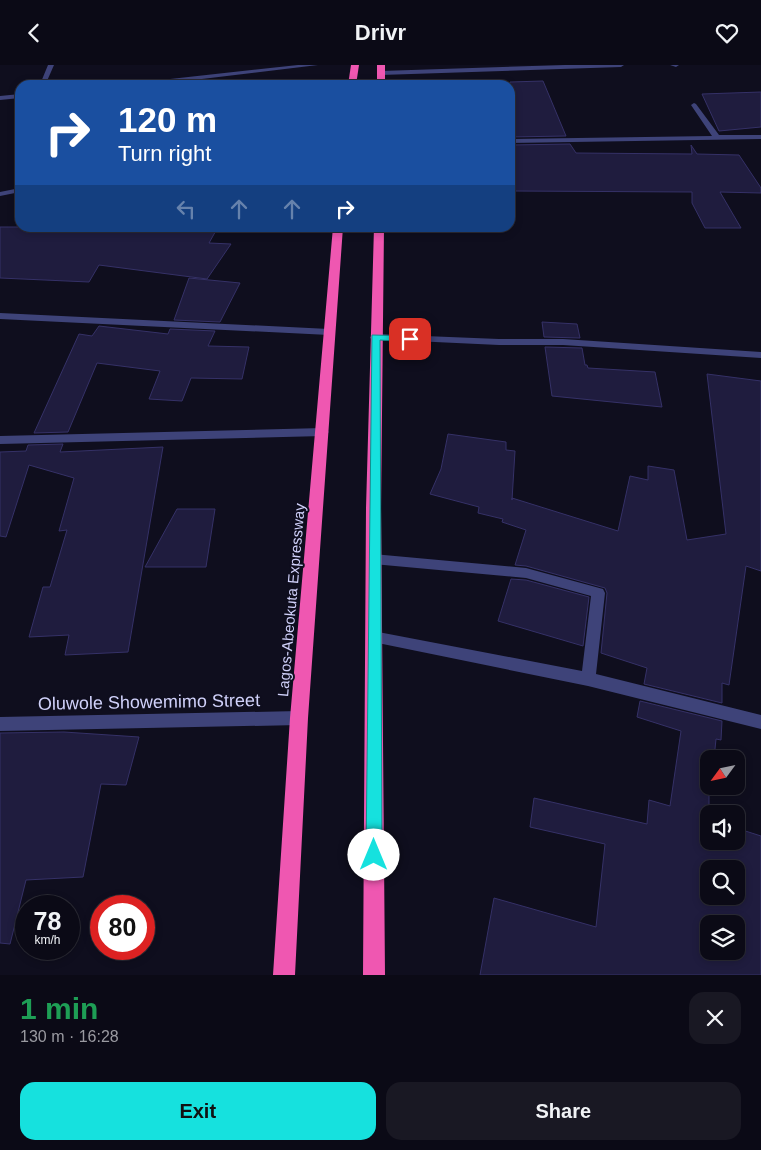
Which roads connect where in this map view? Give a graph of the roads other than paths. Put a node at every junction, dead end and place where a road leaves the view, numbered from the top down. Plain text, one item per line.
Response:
1 (52, 65) edge
2 (315, 65) edge
3 (355, 65) edge
4 (622, 65) edge
5 (381, 69) edge
6 (45, 80) edge
7 (179, 80) edge
8 (353, 80) edge
9 (15, 96) edge
10 (0, 98) edge
11 (694, 105) dead end
12 (761, 137) edge
13 (718, 139) junction
14 (515, 141) edge
15 (15, 191) edge
16 (0, 194) edge
17 (338, 232) edge
18 (379, 232) edge
19 (0, 316) edge
20 (329, 332) junction
21 (375, 337) junction
22 (761, 355) edge
23 (323, 432) junction
24 (0, 440) edge
25 (374, 559) junction
26 (373, 637) junction
27 (588, 679) junction
28 (299, 718) junction
29 (761, 722) edge
30 (0, 724) edge
31 (284, 975) edge
32 (374, 975) edge

1 - 6 street
2 - 7 street
3 - 8 highway
4 - 5 street
9 - 10 street
11 - 13 street
12 - 13 street
13 - 14 street
15 - 16 street
17 - 20 highway, Lagos-Abeokuta Expressway
18 - 21 highway
19 - 20 street
20 - 23 highway, Lagos-Abeokuta Expressway
21 - 22 street
21 - 25 highway
23 - 24 street
23 - 28 highway, Lagos-Abeokuta Expressway
25 - 26 highway
25 - 27 street
26 - 27 street
26 - 32 highway
27 - 29 street
28 - 30 street, Oluwole Showemimo Street
28 - 31 highway, Lagos-Abeokuta Expressway

